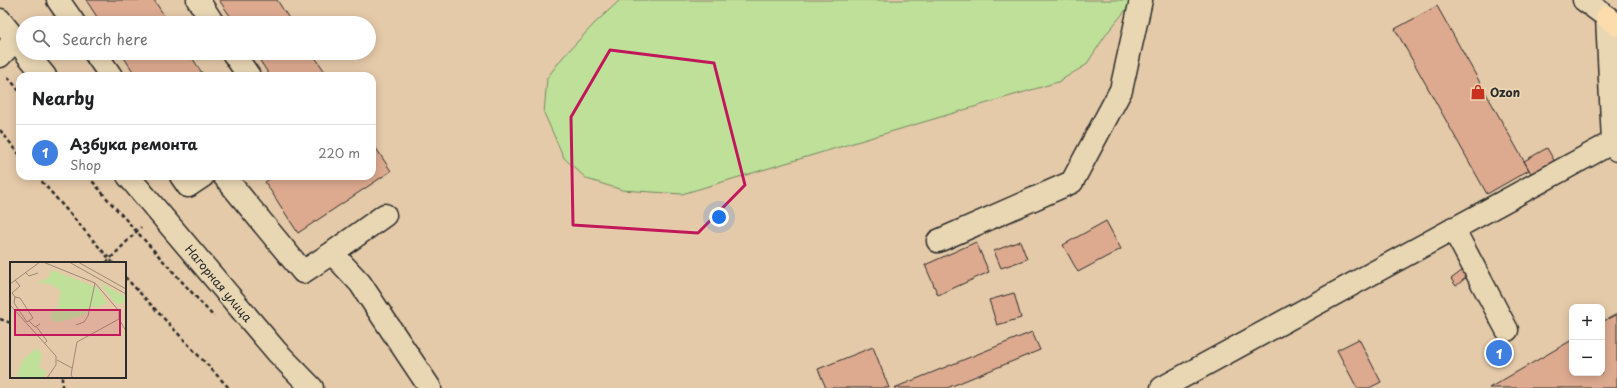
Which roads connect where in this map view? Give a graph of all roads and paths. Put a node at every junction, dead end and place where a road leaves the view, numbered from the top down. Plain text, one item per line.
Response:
1 (58, 0) edge
2 (198, 0) edge
3 (1141, 0) edge
4 (1584, 0) edge
5 (69, 16) edge
6 (208, 16) edge
7 (1614, 17) edge
8 (0, 20) edge
9 (16, 40) edge
10 (16, 52) edge
11 (32, 60) edge
12 (100, 60) edge
13 (238, 60) edge
14 (2, 65) edge
15 (42, 72) edge
16 (108, 72) edge
17 (246, 72) edge
18 (16, 86) edge
19 (0, 130) edge
20 (1615, 146) edge
21 (16, 150) edge
22 (40, 180) edge
23 (91, 180) edge
24 (131, 180) edge
25 (184, 180) edge
26 (197, 180) edge
27 (227, 180) edge
28 (157, 211) junction
29 (385, 215) dead end
30 (1453, 228) junction
31 (938, 241) dead end
32 (332, 253) junction
33 (107, 262) edge
34 (112, 262) edge
35 (126, 278) edge
36 (216, 318) dead end
37 (0, 319) edge
38 (10, 323) edge
39 (1507, 330) dead end
40 (229, 388) edge
41 (312, 388) edge
42 (430, 388) edge
43 (1162, 388) edge

1 - 5 street
2 - 6 street
3 - 31 street
4 - 7 street
7 - 20 street
8 - 9 street
10 - 14 street
11 - 15 street
12 - 16 street
13 - 17 street
14 - 18 path
19 - 21 path
20 - 30 street
22 - 34 path
23 - 36 path
24 - 28 street, Нагорная улица
25 - 26 street
27 - 32 street
28 - 33 path
28 - 41 street, Нагорная улица
29 - 32 street
30 - 39 street
30 - 43 street
32 - 42 street
35 - 40 path
37 - 38 path

